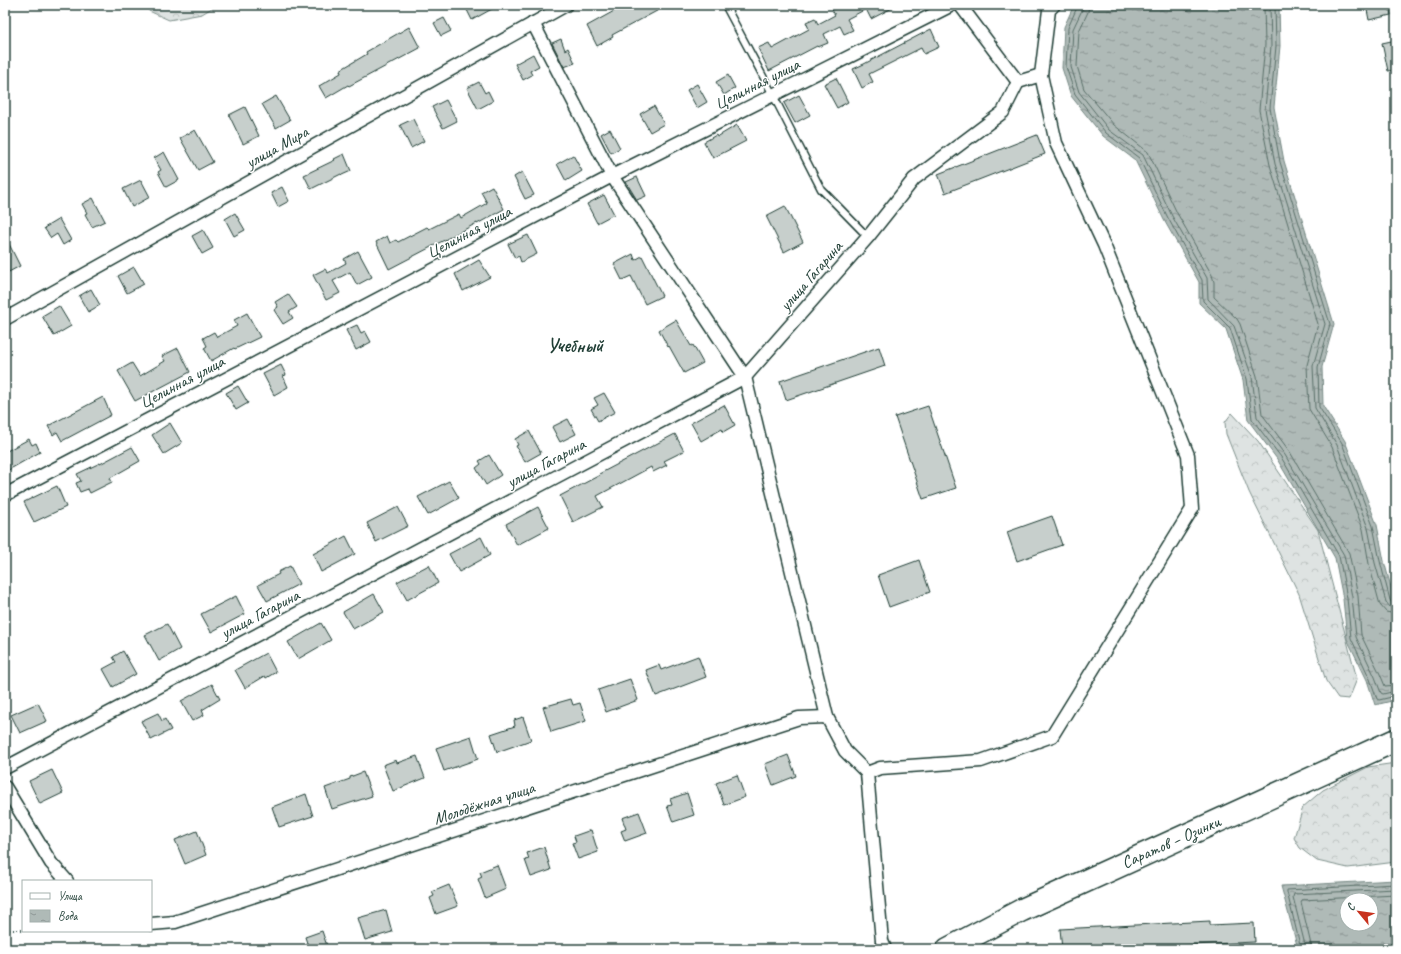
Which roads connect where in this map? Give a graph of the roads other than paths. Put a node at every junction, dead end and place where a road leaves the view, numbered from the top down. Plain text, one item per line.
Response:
1 (566, 5) edge
2 (725, 5) edge
3 (952, 5) edge
4 (960, 5) edge
5 (1054, 5) edge
6 (533, 24) junction
7 (1041, 75) junction
8 (1018, 82) junction
9 (773, 95) junction
10 (612, 176) junction
11 (868, 237) junction
12 (5, 319) edge
13 (745, 377) junction
14 (5, 495) edge
15 (827, 717) junction
16 (1396, 740) edge
17 (5, 768) edge
18 (867, 773) junction
19 (5, 787) edge
20 (66, 880) edge
21 (152, 924) edge
22 (885, 949) edge
23 (948, 949) edge

1 - 6 street, улица Мира
2 - 9 lane
3 - 9 street, Целинная улица
4 - 8 street
5 - 7 street
6 - 10 street
6 - 12 street, улица Мира
7 - 8 street
7 - 18 street
8 - 11 street, улица Гагарина
9 - 10 street, Целинная улица
9 - 11 lane
10 - 13 street
10 - 14 street, Целинная улица
11 - 13 street, улица Гагарина
13 - 15 street
13 - 17 street, улица Гагарина
15 - 18 street
15 - 21 street, Молодёжная улица
16 - 23 highway, Саратов – Озинки
18 - 22 street
19 - 20 street

